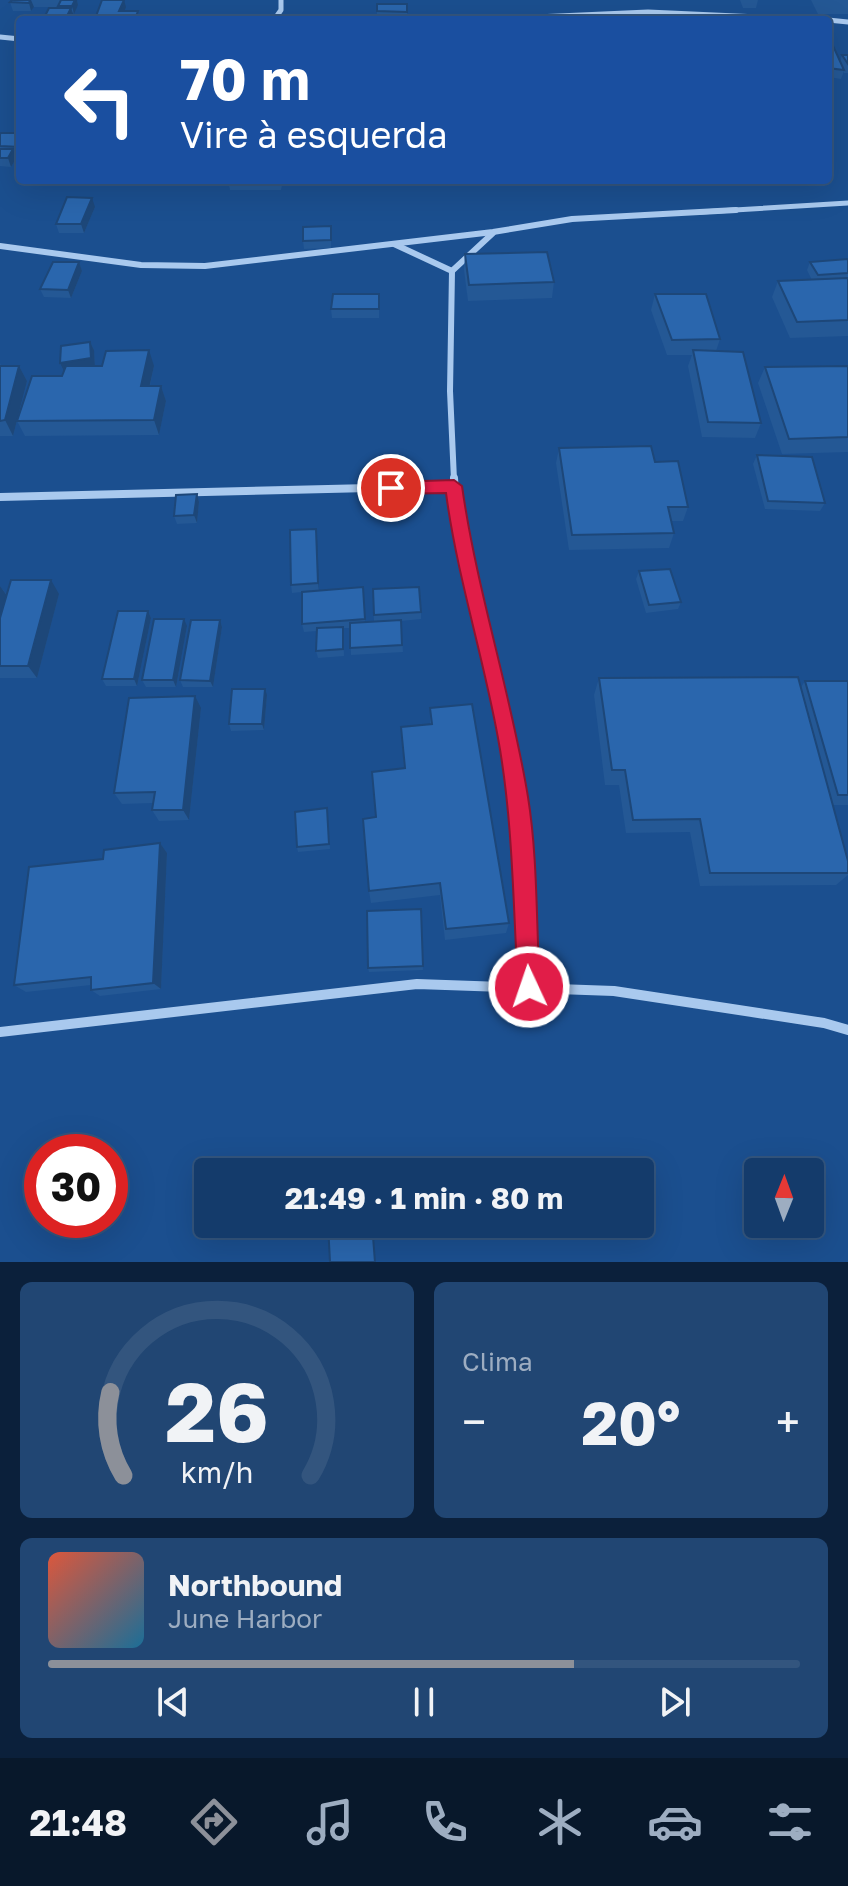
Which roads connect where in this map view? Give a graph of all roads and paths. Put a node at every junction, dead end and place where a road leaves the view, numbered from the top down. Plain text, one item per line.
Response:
1 (511, 16) edge
2 (757, 16) edge
3 (848, 203) edge
4 (493, 232) junction
5 (394, 244) junction
6 (0, 246) edge
7 (452, 271) junction
8 (454, 486) junction
9 (0, 497) edge
10 (529, 987) junction
11 (848, 1030) edge
12 (0, 1032) edge

1 - 2 street
3 - 4 street
4 - 5 street
4 - 7 street
5 - 6 street
5 - 7 street
7 - 8 street
8 - 9 street
8 - 10 street
10 - 11 street
10 - 12 street

